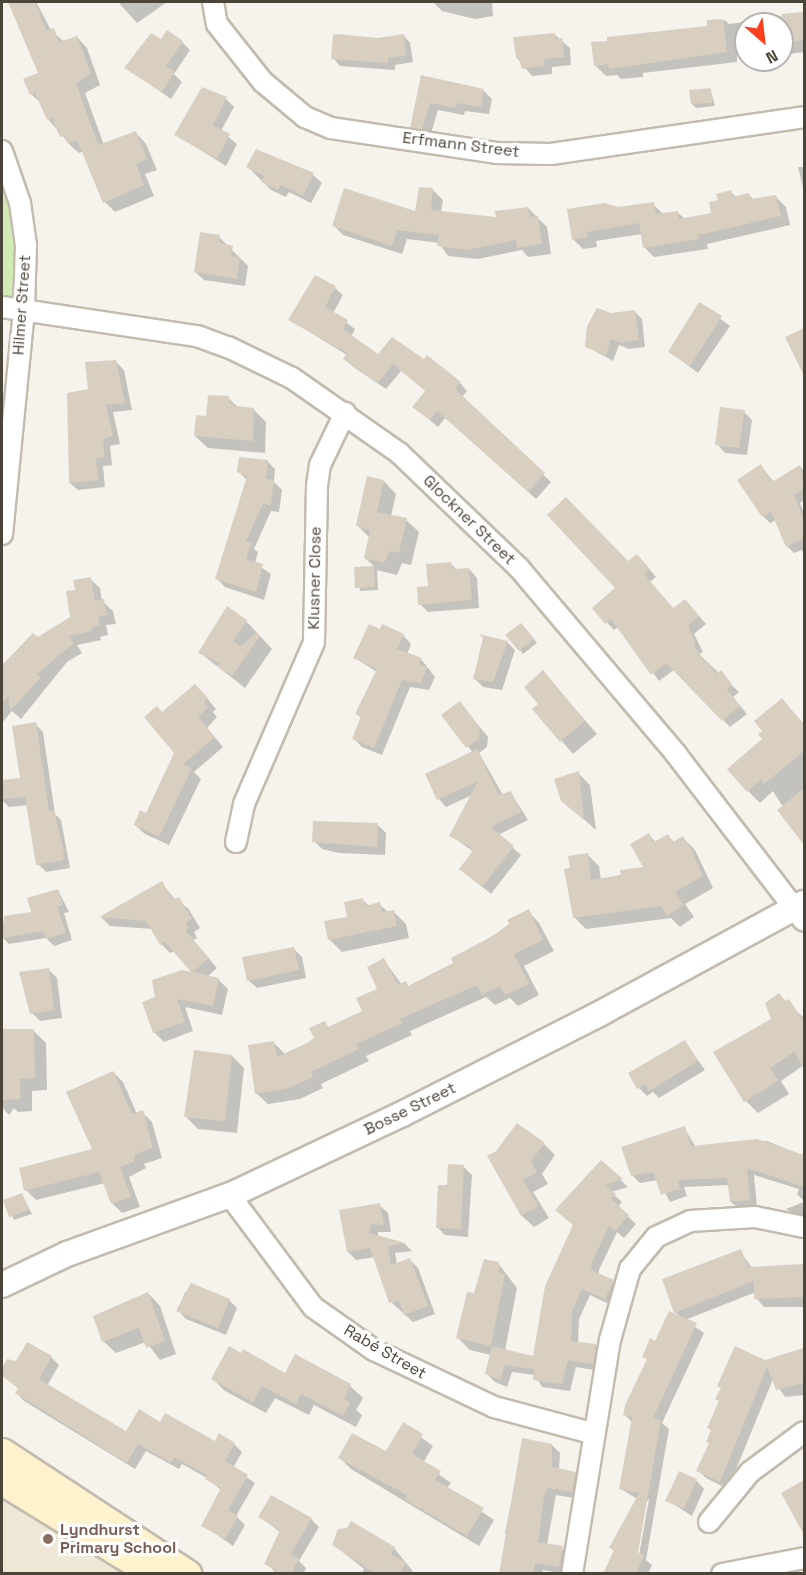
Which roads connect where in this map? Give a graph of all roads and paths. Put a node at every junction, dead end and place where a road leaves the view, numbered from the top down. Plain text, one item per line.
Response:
1 (213, 2) edge
2 (804, 117) edge
3 (2, 151) edge
4 (2, 307) edge
5 (24, 310) junction
6 (345, 413) junction
7 (2, 534) edge
8 (236, 842) dead end
9 (801, 910) edge
10 (233, 1194) junction
11 (804, 1227) edge
12 (2, 1285) edge
13 (804, 1432) edge
14 (592, 1433) junction
15 (5, 1468) edge
16 (709, 1522) dead end
17 (804, 1558) edge
18 (144, 1560) edge
19 (188, 1574) edge
20 (572, 1574) edge
21 (722, 1574) edge

1 - 2 street, Erfmann Street
3 - 5 street, Hilmer Street
4 - 5 street, Glockner Street
5 - 6 street, Glockner Street
5 - 7 street, Hilmer Street
6 - 8 street, Klusner Close
6 - 9 street, Glockner Street
9 - 10 street, Bosse Street
10 - 12 street, Bosse Street
10 - 14 street, Rabé Street
11 - 14 street
13 - 16 street
14 - 20 street
15 - 18 main road
17 - 21 street
18 - 19 main road

